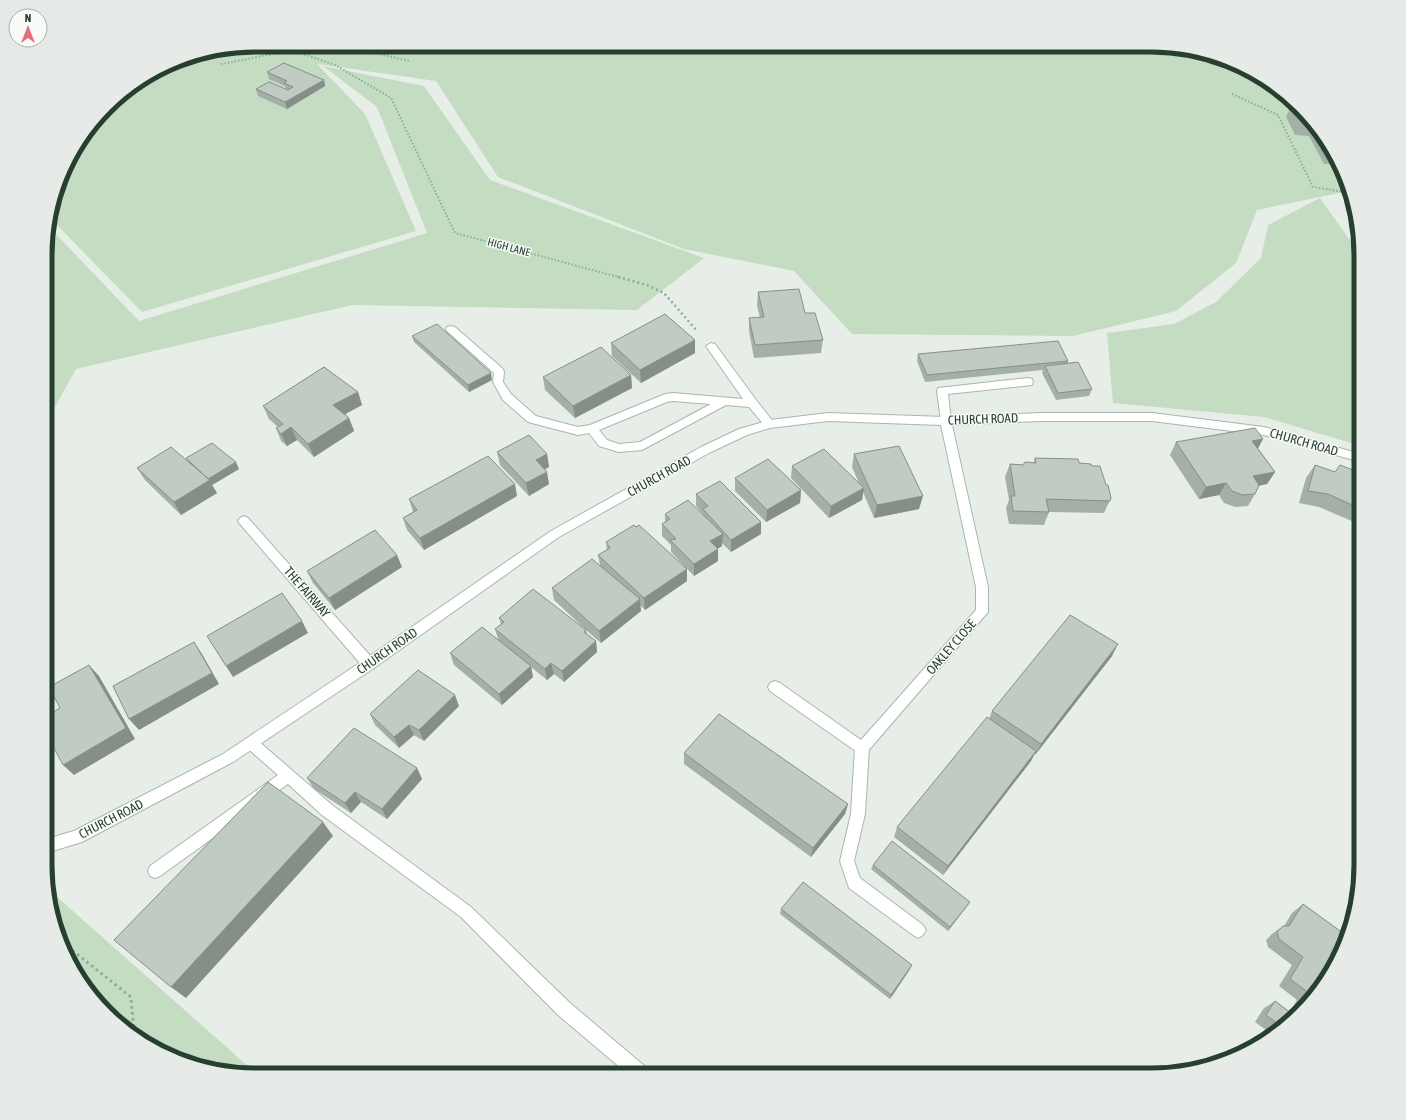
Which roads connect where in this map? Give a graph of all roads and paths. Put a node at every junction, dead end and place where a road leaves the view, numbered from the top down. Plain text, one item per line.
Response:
1 (290, 52) edge
2 (299, 52) edge
3 (365, 52) edge
4 (410, 62) dead end
5 (222, 64) dead end
6 (1232, 94) dead end
7 (1344, 192) edge
8 (451, 329) dead end
9 (711, 346) joint
10 (1028, 382) dead end
11 (723, 402) junction
12 (752, 403) junction
13 (946, 421) junction
14 (770, 424) junction
15 (592, 429) junction
16 (1354, 456) edge
17 (244, 521) dead end
18 (370, 664) junction
19 (775, 687) dead end
20 (250, 743) junction
21 (862, 748) junction
22 (288, 776) junction
23 (52, 844) edge
24 (155, 871) dead end
25 (918, 930) dead end
26 (70, 948) edge
27 (133, 1028) edge
28 (634, 1068) edge

1 - 5 path
2 - 9 path, HIGH LANE
3 - 4 path
6 - 7 path
8 - 15 street
9 - 12 street
10 - 13 street, OAKLEY CLOSE
11 - 12 street
11 - 15 street
11 - 15 street
12 - 14 street
13 - 14 street, CHURCH ROAD
13 - 16 street, CHURCH ROAD
13 - 21 street, OAKLEY CLOSE
14 - 18 street, CHURCH ROAD
17 - 18 street, THE FAIRWAY
18 - 20 street, CHURCH ROAD
19 - 21 street
20 - 22 street
20 - 23 street, CHURCH ROAD
21 - 25 street
22 - 24 street
22 - 28 street
26 - 27 path

